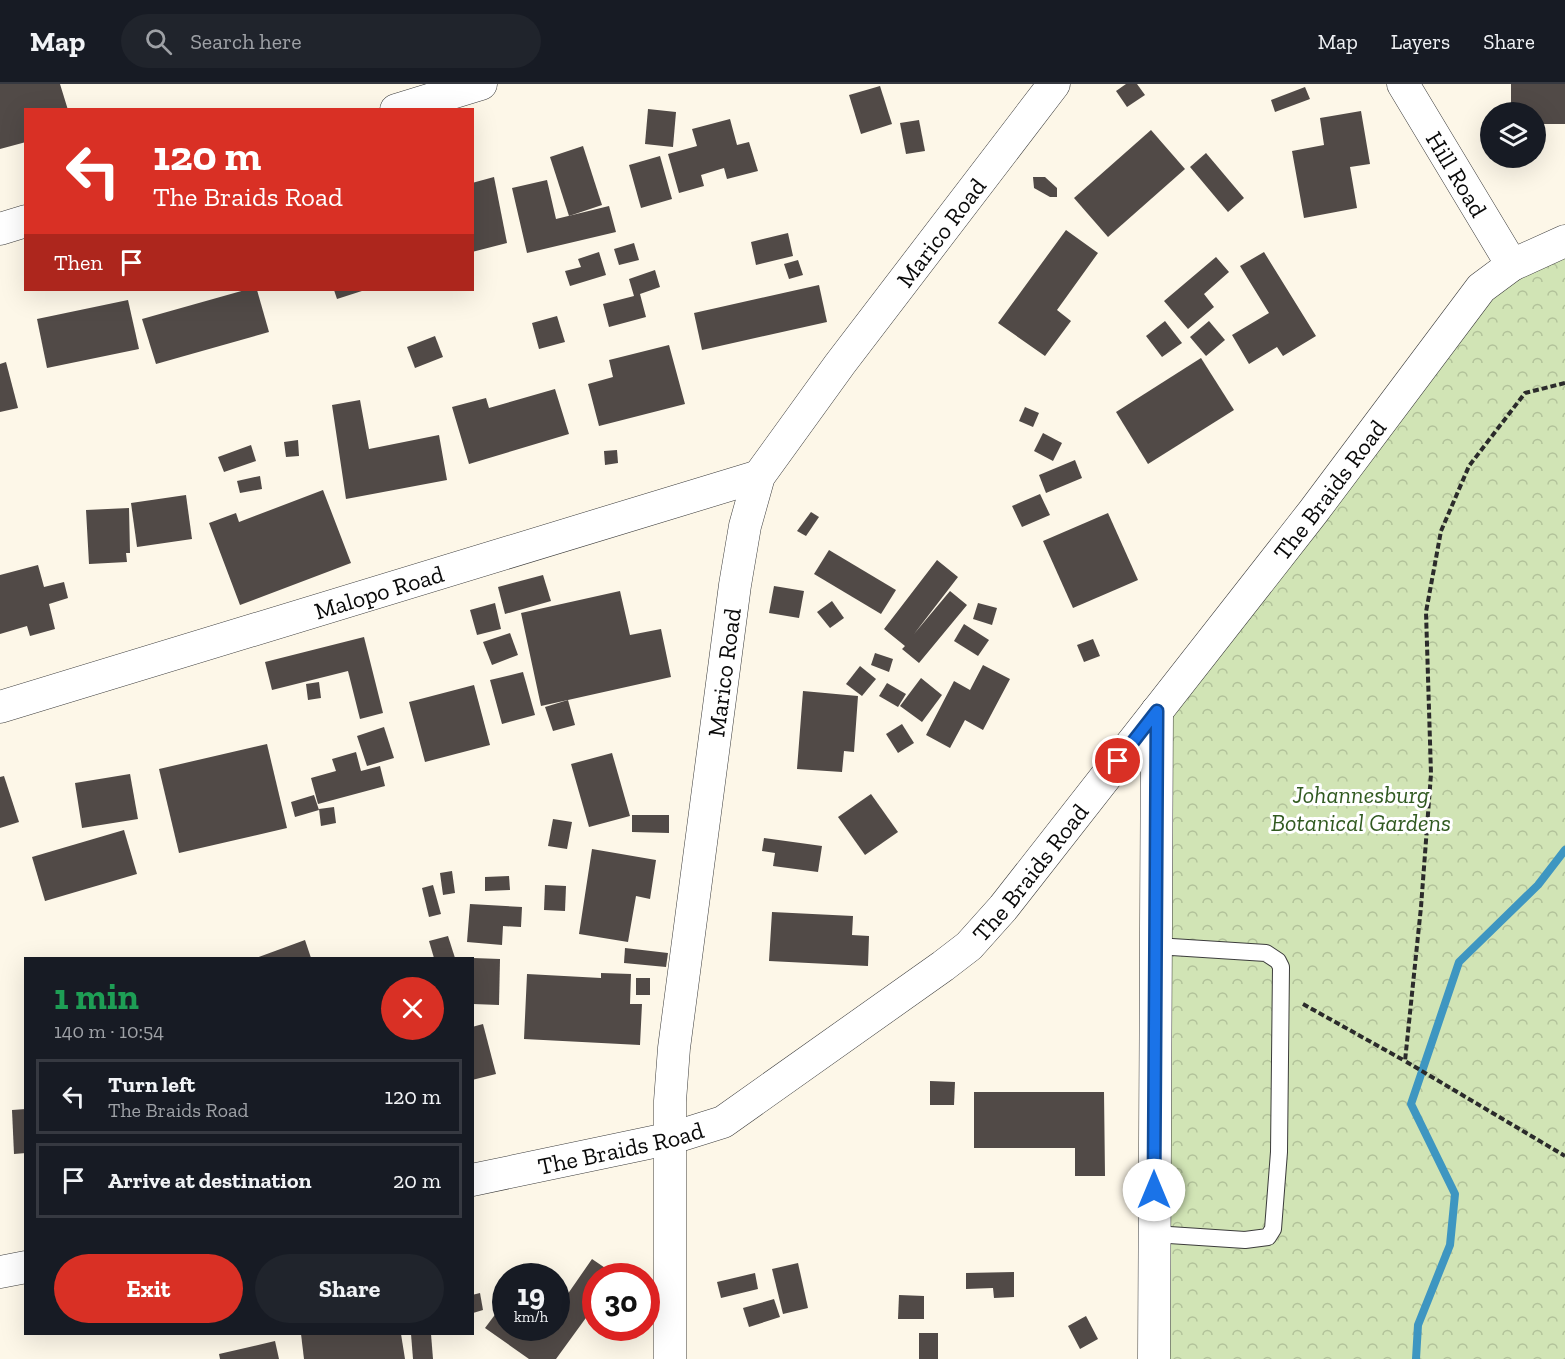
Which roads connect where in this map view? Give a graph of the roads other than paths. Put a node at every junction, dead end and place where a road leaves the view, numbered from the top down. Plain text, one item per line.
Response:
1 (481, 84) edge
2 (1054, 84) edge
3 (1403, 84) edge
4 (403, 108) edge
5 (24, 222) edge
6 (0, 229) edge
7 (1565, 241) edge
8 (1512, 265) junction
9 (759, 476) junction
10 (0, 707) edge
11 (1157, 711) junction
12 (1156, 946) junction
13 (672, 1138) junction
14 (474, 1180) edge
15 (1154, 1234) junction
16 (24, 1267) edge
17 (0, 1272) edge
18 (670, 1359) edge
19 (1154, 1359) edge

1 - 4 street
2 - 9 street, Marico Road
3 - 8 street, Hill Road
5 - 6 street
7 - 8 street, The Braids Road
8 - 11 street, The Braids Road
9 - 10 street, Malopo Road
9 - 13 street, Marico Road
11 - 12 street
11 - 13 street, The Braids Road
12 - 15 street
12 - 15 lane
13 - 14 street, The Braids Road
13 - 18 street, Marico Road
15 - 19 street
16 - 17 street

